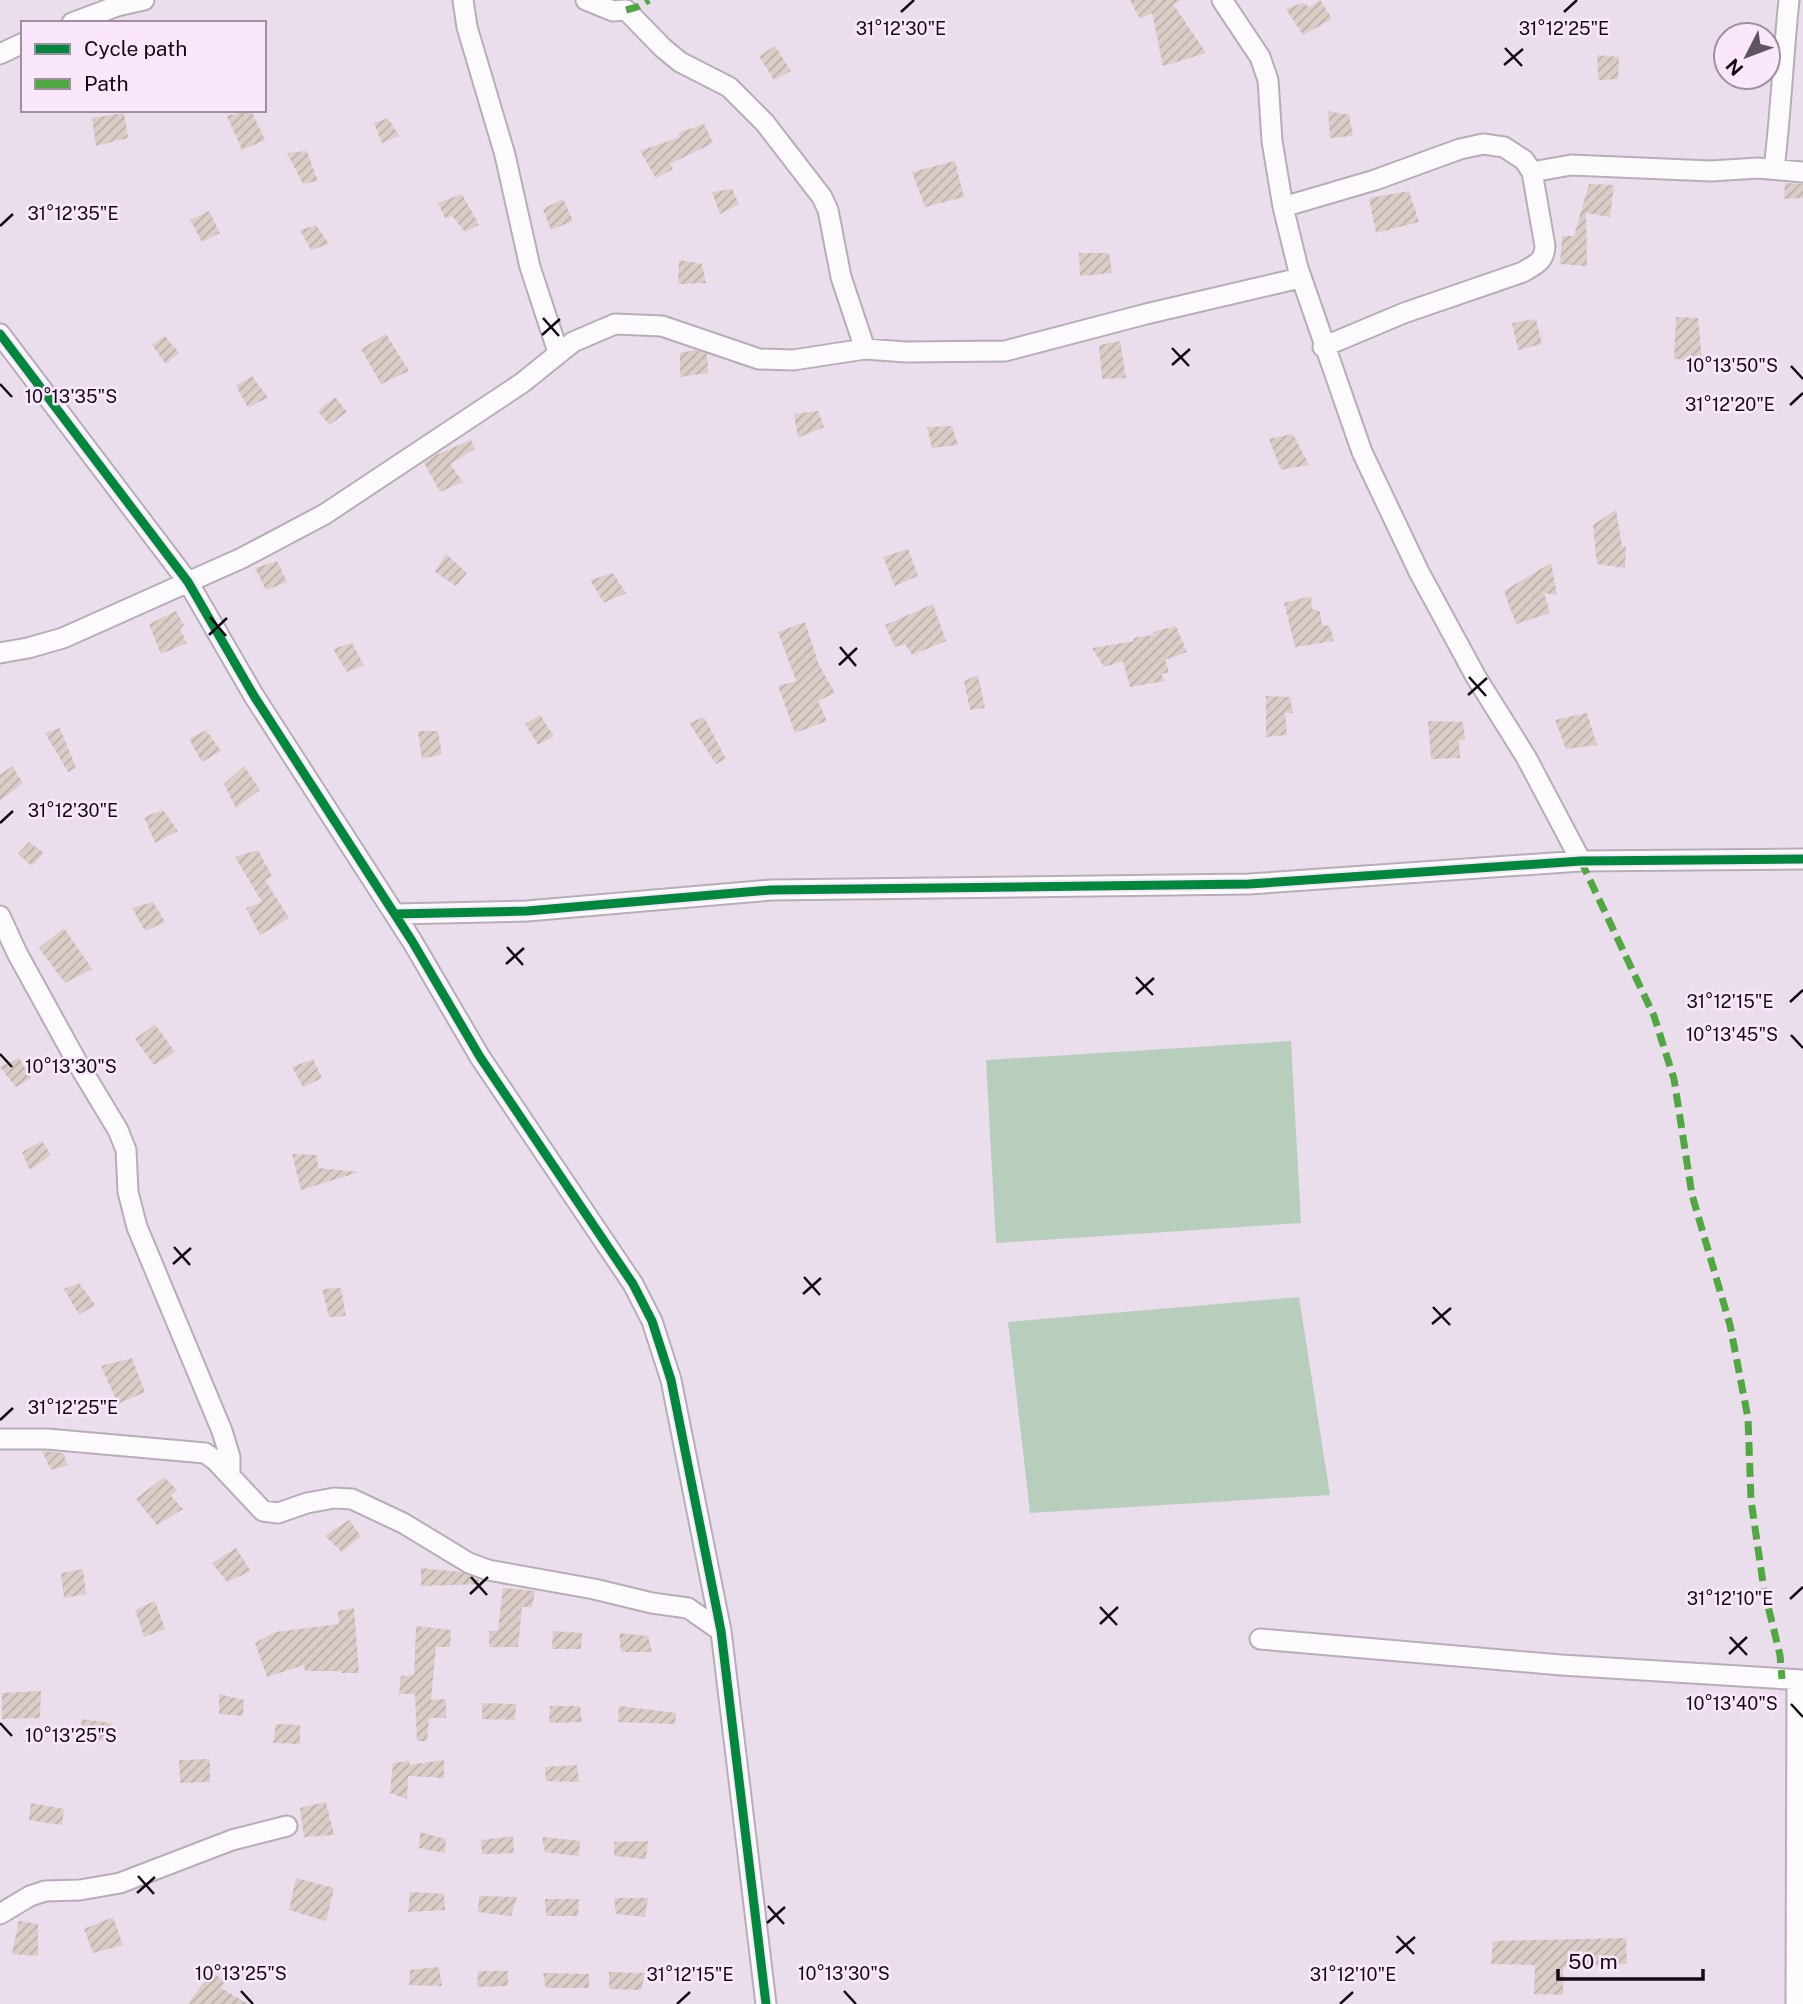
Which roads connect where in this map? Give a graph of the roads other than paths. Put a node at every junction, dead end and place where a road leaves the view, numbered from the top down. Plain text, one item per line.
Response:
1 (144, 0) edge
2 (463, 0) edge
3 (586, 0) edge
4 (1222, 0) edge
5 (1789, 0) edge
6 (77, 21) edge
7 (21, 44) edge
8 (0, 54) edge
9 (1774, 170) junction
10 (1532, 172) junction
11 (1803, 172) edge
12 (1283, 207) junction
13 (1300, 278) junction
14 (0, 334) edge
15 (1324, 347) junction
16 (865, 349) junction
17 (558, 352) junction
18 (188, 582) junction
19 (0, 653) edge
20 (1803, 859) edge
21 (1581, 861) junction
22 (394, 914) junction
23 (0, 916) edge
24 (0, 1439) edge
25 (230, 1476) junction
26 (721, 1631) junction
27 (1260, 1639) dead end
28 (1800, 1680) edge
29 (287, 1826) dead end
30 (0, 1914) edge
31 (766, 2004) edge
32 (1796, 2004) edge

1 - 6 street
2 - 17 street
3 - 16 street
4 - 12 street
5 - 9 street
7 - 8 street
9 - 10 street
9 - 11 street
10 - 12 street
10 - 15 street
12 - 13 street
13 - 15 street
13 - 16 street
14 - 18 street
15 - 21 street
16 - 17 street
17 - 18 street
18 - 19 street
18 - 22 street
20 - 21 street
21 - 22 street
22 - 26 street
23 - 25 street
24 - 25 street
25 - 26 street
26 - 31 street
27 - 28 street
28 - 32 street
29 - 30 street

